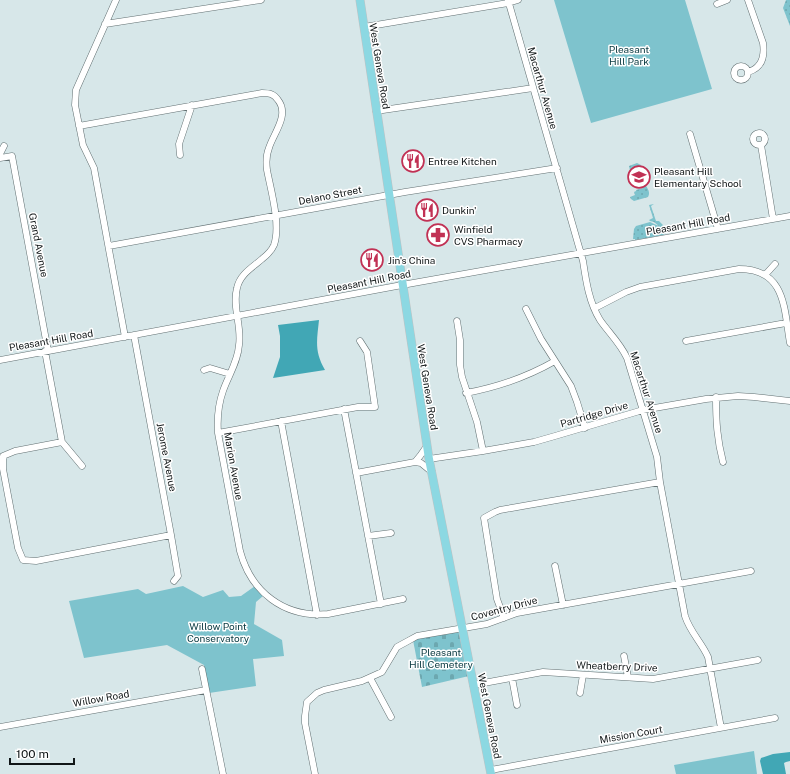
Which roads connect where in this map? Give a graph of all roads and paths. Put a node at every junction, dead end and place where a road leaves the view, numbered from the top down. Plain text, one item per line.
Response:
1 (116, 0) edge
2 (261, 0) edge
3 (360, 0) edge
4 (518, 0) edge
5 (727, 0) edge
6 (748, 0) edge
7 (508, 1) edge
8 (717, 4) dead end
9 (105, 24) junction
10 (364, 27) junction
11 (748, 72) dead end
12 (533, 88) junction
13 (192, 105) junction
14 (376, 111) junction
15 (79, 126) junction
16 (690, 134) dead end
17 (761, 145) dead end
18 (4, 146) dead end
19 (0, 154) edge
20 (180, 155) dead end
21 (0, 158) edge
22 (557, 168) junction
23 (389, 195) junction
24 (275, 216) junction
25 (790, 216) edge
26 (773, 219) junction
27 (718, 229) junction
28 (109, 246) junction
29 (580, 254) junction
30 (775, 264) dead end
31 (765, 275) junction
32 (402, 285) junction
33 (595, 308) junction
34 (526, 309) dead end
35 (237, 316) junction
36 (458, 321) dead end
37 (786, 323) junction
38 (134, 336) junction
39 (125, 337) junction
40 (360, 341) dead end
41 (686, 341) dead end
42 (790, 343) edge
43 (47, 351) junction
44 (0, 360) edge
45 (555, 361) junction
46 (204, 370) dead end
47 (230, 374) junction
48 (466, 393) junction
49 (716, 397) junction
50 (790, 400) edge
51 (344, 409) junction
52 (643, 410) junction
53 (281, 421) junction
54 (585, 428) junction
55 (218, 433) junction
56 (62, 442) junction
57 (427, 446) junction
58 (483, 451) junction
59 (429, 460) junction
60 (415, 462) junction
61 (722, 462) dead end
62 (82, 466) dead end
63 (432, 472) junction
64 (356, 473) junction
65 (660, 482) junction
66 (391, 533) dead end
67 (172, 535) junction
68 (368, 536) junction
69 (555, 566) dead end
70 (751, 571) dead end
71 (174, 581) dead end
72 (678, 584) junction
73 (403, 600) dead end
74 (381, 604) junction
75 (563, 605) junction
76 (317, 615) junction
77 (504, 618) junction
78 (462, 629) junction
79 (624, 656) dead end
80 (758, 660) dead end
81 (711, 669) junction
82 (202, 670) dead end
83 (583, 675) junction
84 (370, 678) junction
85 (512, 678) junction
86 (628, 678) junction
87 (473, 684) junction
88 (206, 690) junction
89 (580, 693) dead end
90 (517, 705) dead end
91 (390, 717) dead end
92 (775, 718) dead end
93 (0, 727) edge
94 (721, 728) junction
95 (491, 772) edge
96 (223, 774) edge
97 (315, 774) edge

1 - 9 street
2 - 9 street
3 - 10 main road, West Geneva Road
4 - 7 street
5 - 8 street
6 - 11 street
7 - 10 street
7 - 12 street, Macarthur Avenue
9 - 15 street
10 - 14 main road, West Geneva Road
12 - 14 street
12 - 22 street, Macarthur Avenue
13 - 15 street
13 - 20 street
13 - 24 street, Marion Avenue
14 - 23 main road, West Geneva Road
15 - 28 street
16 - 27 street
17 - 26 street
18 - 19 street
21 - 43 street, Grand Avenue
22 - 23 street, Delano Street
22 - 29 street, Macarthur Avenue
23 - 24 street, Delano Street
23 - 32 main road, West Geneva Road
24 - 28 street, Delano Street
24 - 35 street, Marion Avenue
25 - 26 street, Pleasant Hill Road
26 - 27 street, Pleasant Hill Road
27 - 29 street, Pleasant Hill Road
28 - 39 street
29 - 32 street, Pleasant Hill Road
29 - 33 street, Macarthur Avenue
30 - 31 street
31 - 33 street
31 - 37 street
32 - 35 street, Pleasant Hill Road
32 - 57 main road, West Geneva Road
33 - 52 street, Macarthur Avenue
34 - 45 street
35 - 38 street, Pleasant Hill Road
35 - 47 street, Marion Avenue
36 - 48 street
37 - 41 street
37 - 42 street
38 - 39 street, Pleasant Hill Road
38 - 67 street, Jerome Avenue
39 - 43 street, Pleasant Hill Road
40 - 51 street
43 - 44 street, Pleasant Hill Road
43 - 56 street, Grand Avenue
45 - 48 street
45 - 54 street
46 - 47 street
47 - 55 street, Marion Avenue
48 - 58 street
49 - 50 street, Partridge Drive
49 - 52 street, Partridge Drive
49 - 61 street
51 - 53 street
51 - 64 street
52 - 54 street, Partridge Drive
52 - 65 street, Macarthur Avenue
53 - 55 street
53 - 76 street
54 - 58 street, Partridge Drive
55 - 76 street, Marion Avenue
56 - 62 street, Grand Avenue
56 - 67 street
57 - 59 main road, West Geneva Road
57 - 60 street
58 - 59 street, Partridge Drive
59 - 63 main road, West Geneva Road
60 - 63 street
60 - 64 street
63 - 78 main road, West Geneva Road
64 - 68 street
65 - 72 street, Macarthur Avenue
65 - 77 street
66 - 68 street
67 - 71 street, Jerome Avenue
68 - 74 street
69 - 75 street
70 - 72 street, Coventry Drive
72 - 75 street, Coventry Drive
72 - 81 street, Macarthur Avenue
73 - 74 street, Marion Avenue
74 - 76 street, Marion Avenue
75 - 77 street, Coventry Drive
77 - 78 street, Coventry Drive
78 - 84 street, Coventry Drive
78 - 87 main road, West Geneva Road
79 - 86 street
80 - 81 street, Wheatberry Drive
81 - 86 street, Wheatberry Drive
81 - 94 street, Macarthur Avenue
82 - 88 street
83 - 85 street, Wheatberry Drive
83 - 86 street, Wheatberry Drive
83 - 89 street
84 - 91 street
84 - 97 street, Coventry Drive
85 - 87 street, Wheatberry Drive
85 - 90 street
87 - 95 main road, West Geneva Road
88 - 93 street, Willow Road
88 - 96 street
92 - 94 street, Mission Court
94 - 95 street, Mission Court

